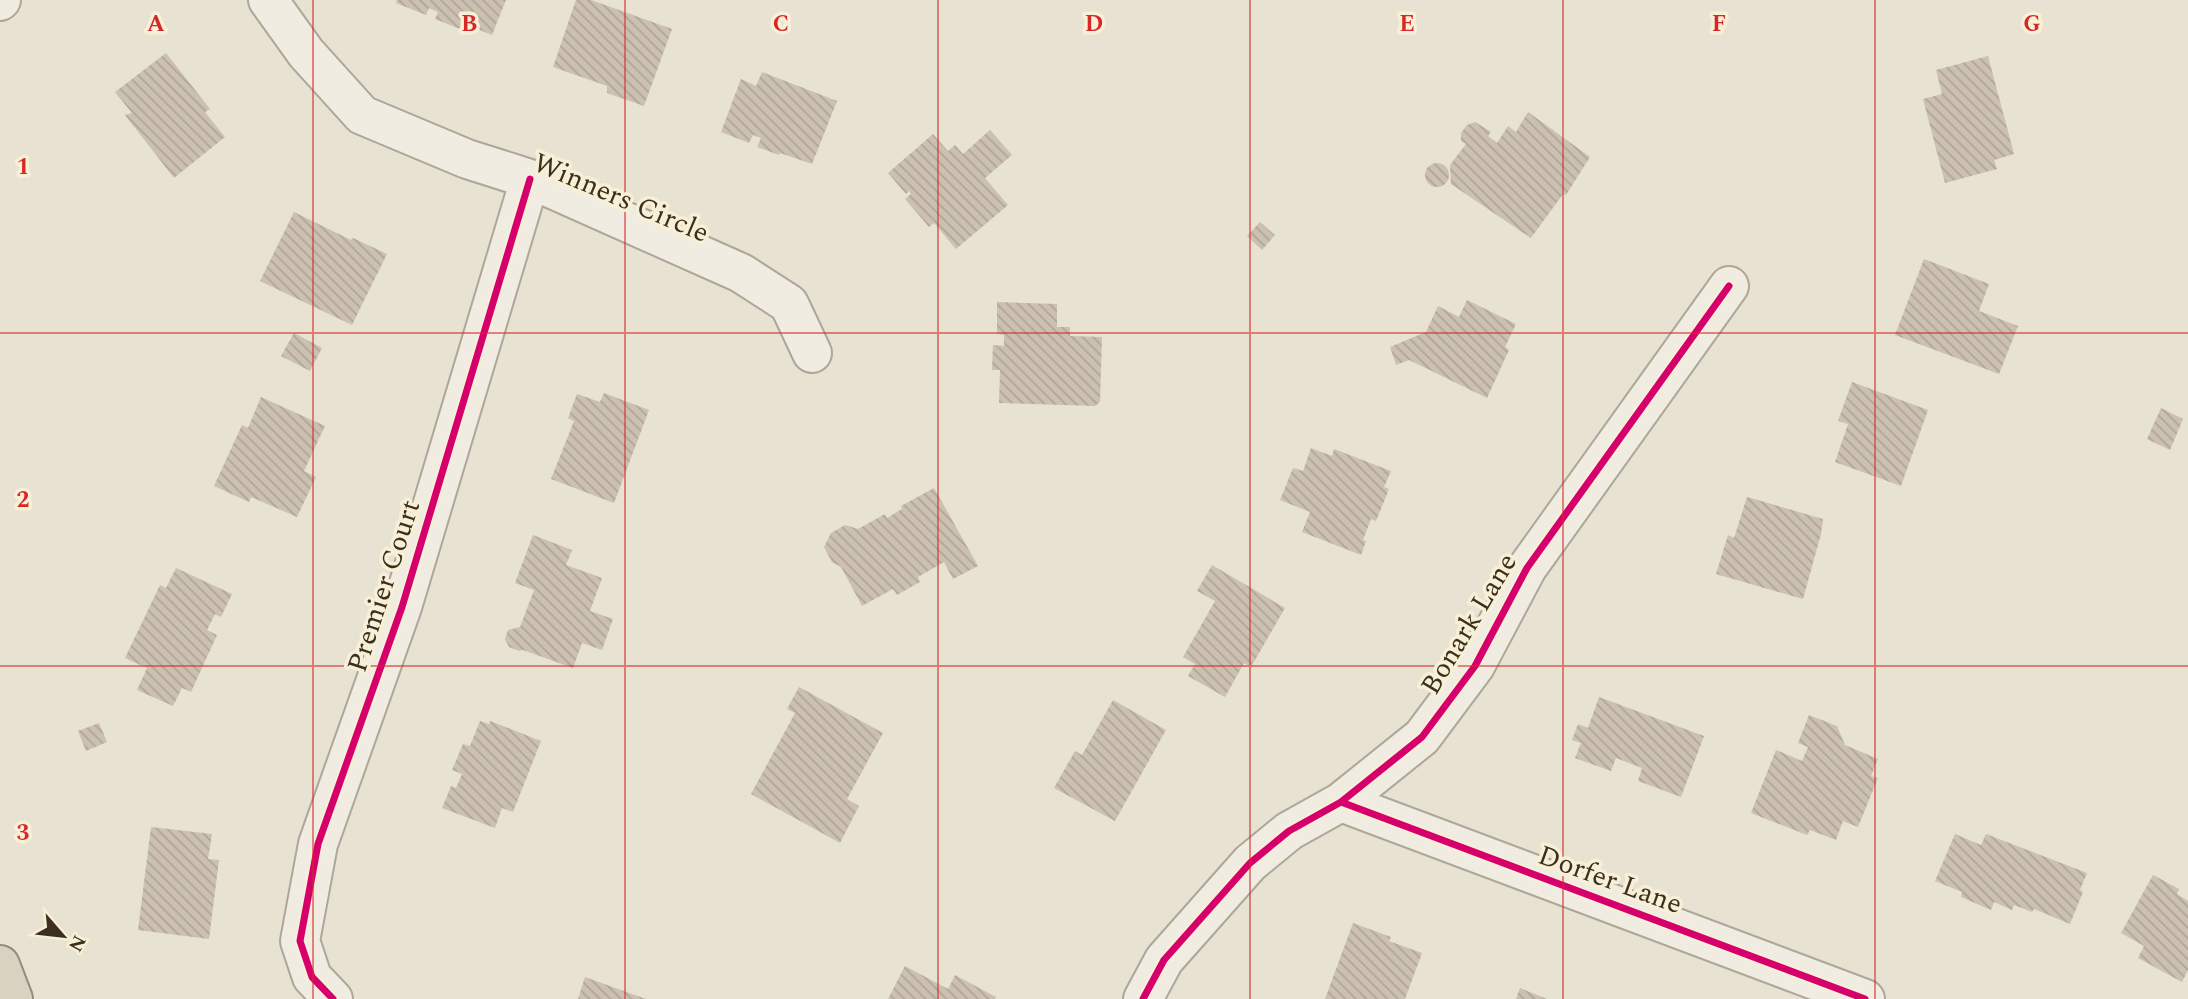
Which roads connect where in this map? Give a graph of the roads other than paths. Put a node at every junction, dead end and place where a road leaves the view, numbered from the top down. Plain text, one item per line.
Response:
1 (268, 0) edge
2 (530, 179) junction
3 (1729, 286) dead end
4 (812, 353) dead end
5 (1341, 803) junction
6 (0, 965) edge
7 (13, 999) edge
8 (333, 999) edge
9 (1143, 999) edge
10 (1865, 999) edge

1 - 2 street, Winners Circle
2 - 4 street, Winners Circle
2 - 8 street, Premier Court
3 - 5 street, Bonark Lane
5 - 9 street, Bonark Lane
5 - 10 street, Dorfer Lane
6 - 7 highway

